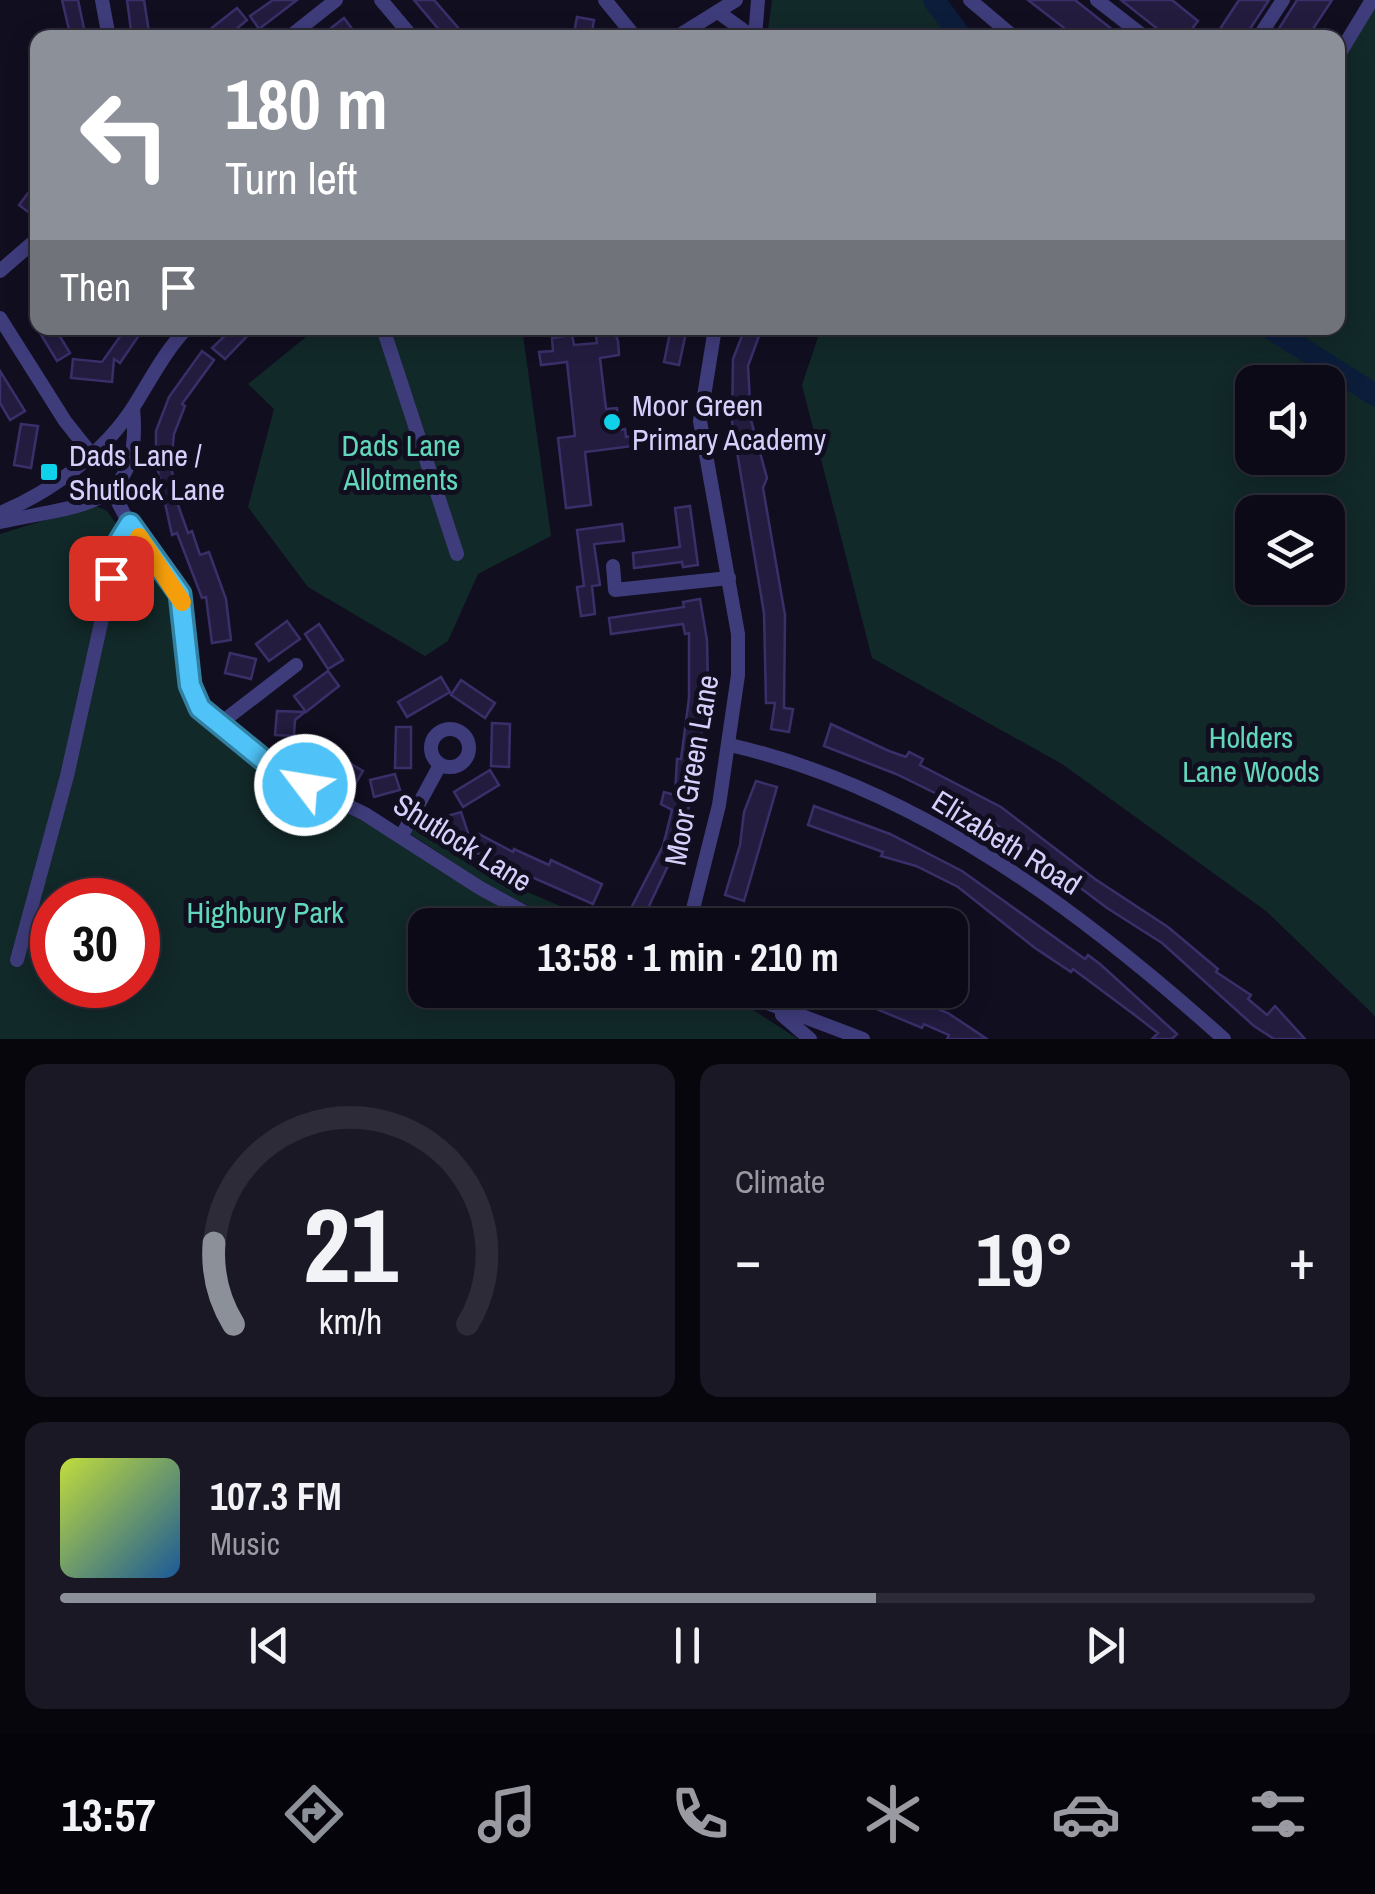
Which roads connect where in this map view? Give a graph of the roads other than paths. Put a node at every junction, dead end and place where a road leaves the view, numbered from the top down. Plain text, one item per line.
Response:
1 (102, 0) edge
2 (336, 0) edge
3 (381, 0) edge
4 (605, 0) edge
5 (736, 0) edge
6 (758, 0) edge
7 (970, 0) edge
8 (1097, 0) edge
9 (1283, 0) edge
10 (1372, 0) edge
11 (718, 12) junction
12 (107, 30) edge
13 (298, 30) edge
14 (406, 30) edge
15 (629, 30) edge
16 (688, 30) edge
17 (743, 30) edge
18 (755, 30) edge
19 (1005, 30) edge
20 (1136, 30) edge
21 (1263, 30) edge
22 (1345, 44) edge
23 (30, 245) edge
24 (0, 271) edge
25 (0, 318) edge
26 (182, 335) edge
27 (384, 335) edge
28 (714, 335) edge
29 (133, 408) junction
30 (92, 454) junction
31 (112, 491) junction
32 (0, 514) edge
33 (0, 522) edge
34 (130, 524) junction
35 (458, 554) dead end
36 (613, 566) dead end
37 (729, 578) junction
38 (296, 665) dead end
39 (218, 726) junction
40 (730, 746) junction
41 (440, 765) dead end
42 (402, 835) junction
43 (517, 908) edge
44 (692, 908) edge
45 (17, 960) dead end
46 (774, 1008) joint
47 (810, 1039) edge
48 (863, 1039) edge
49 (1224, 1039) edge

1 - 12 street
2 - 13 street
3 - 14 street
4 - 15 street
5 - 11 street
6 - 18 street
7 - 19 street
8 - 20 street
9 - 21 street
10 - 22 street
11 - 16 street
11 - 17 street
23 - 24 street
25 - 30 street
26 - 29 street
27 - 35 street
28 - 37 street, Moor Green Lane
29 - 30 street
29 - 31 street
30 - 32 street
31 - 33 street
31 - 34 street, Shutlock Lane
34 - 39 street, Shutlock Lane
34 - 45 street
36 - 37 street
37 - 40 street, Moor Green Lane
38 - 39 street
39 - 42 street, Shutlock Lane
40 - 44 street, Moor Green Lane
40 - 49 street, Elizabeth Road
41 - 42 street
42 - 43 street, Shutlock Lane
46 - 47 street
46 - 48 street

